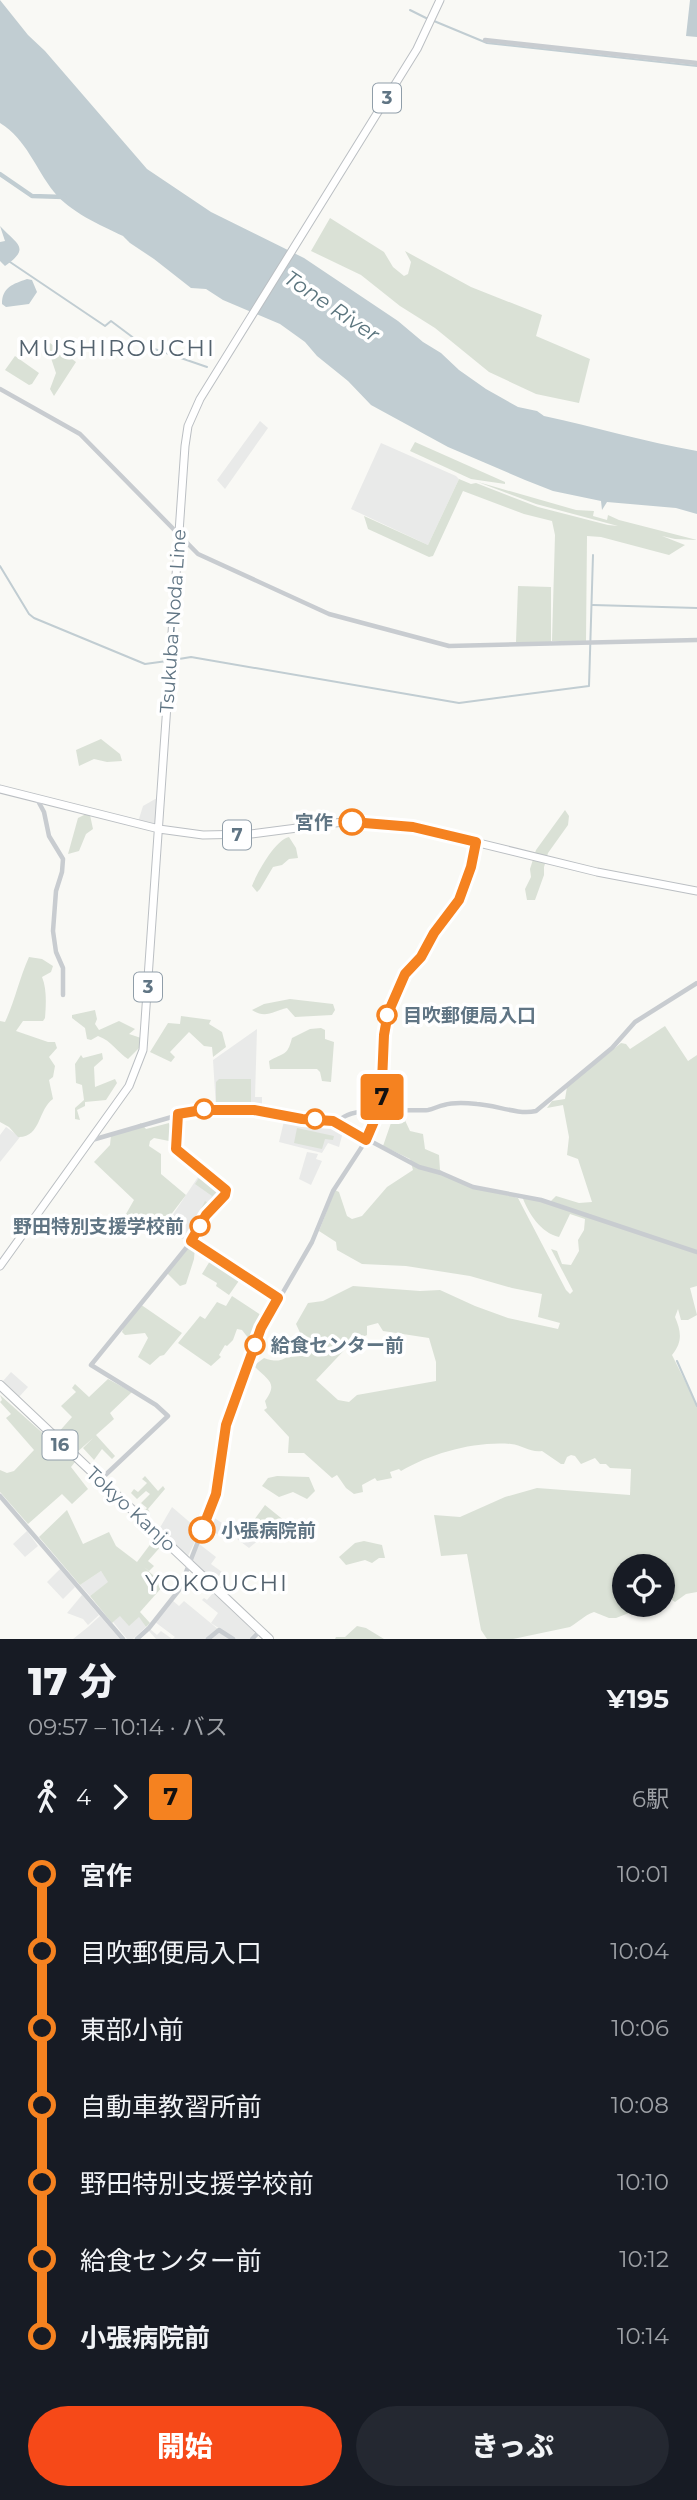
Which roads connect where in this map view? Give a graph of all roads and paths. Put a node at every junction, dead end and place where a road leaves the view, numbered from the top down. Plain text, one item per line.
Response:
1 (440, 0) edge
2 (485, 40) dead end
3 (697, 63) edge
4 (0, 389) edge
5 (179, 536) junction
6 (697, 640) edge
7 (0, 789) edge
8 (36, 797) junction
9 (159, 829) junction
10 (476, 842) junction
11 (697, 891) edge
12 (697, 983) edge
13 (63, 995) dead end
14 (380, 1110) junction
15 (178, 1114) junction
16 (338, 1122) junction
17 (90, 1140) junction
18 (366, 1140) junction
19 (697, 1252) edge
20 (0, 1266) edge
21 (0, 1387) edge
22 (23, 1408) junction
23 (39, 1425) junction
24 (58, 1440) junction
25 (99, 1480) junction
26 (0, 1496) edge
27 (188, 1564) junction
28 (261, 1637) edge
29 (123, 1639) edge
30 (137, 1639) edge
31 (208, 1639) edge
32 (233, 1639) edge

1 - 5 main road, Tsukuba-Noda Line / 3
2 - 3 street
4 - 5 street
5 - 6 street
5 - 9 main road, Tsukuba-Noda Line / 3
7 - 8 main road, 7
8 - 9 main road, 7
8 - 13 street
9 - 10 main road, 7
9 - 17 main road, Tsukuba-Noda Line / 3
10 - 11 main road, 7
10 - 14 street
12 - 14 street
14 - 16 street
14 - 18 street
15 - 16 street
15 - 17 street
15 - 25 street
16 - 18 street
17 - 20 main road, Tsukuba-Noda Line / 3
18 - 19 street
18 - 27 street
21 - 22 highway, 16
21 - 23 highway, 16
21 - 24 highway, 16
22 - 23 highway, Tokyo Kanjo / 16
22 - 24 highway, Tokyo Kanjo / 16
23 - 25 highway, Tokyo Kanjo / 16
24 - 25 highway, Tokyo Kanjo / 16
25 - 27 highway, Tokyo Kanjo / 16
26 - 29 street
27 - 28 highway, Tokyo Kanjo / 16
27 - 30 street
31 - 32 street

